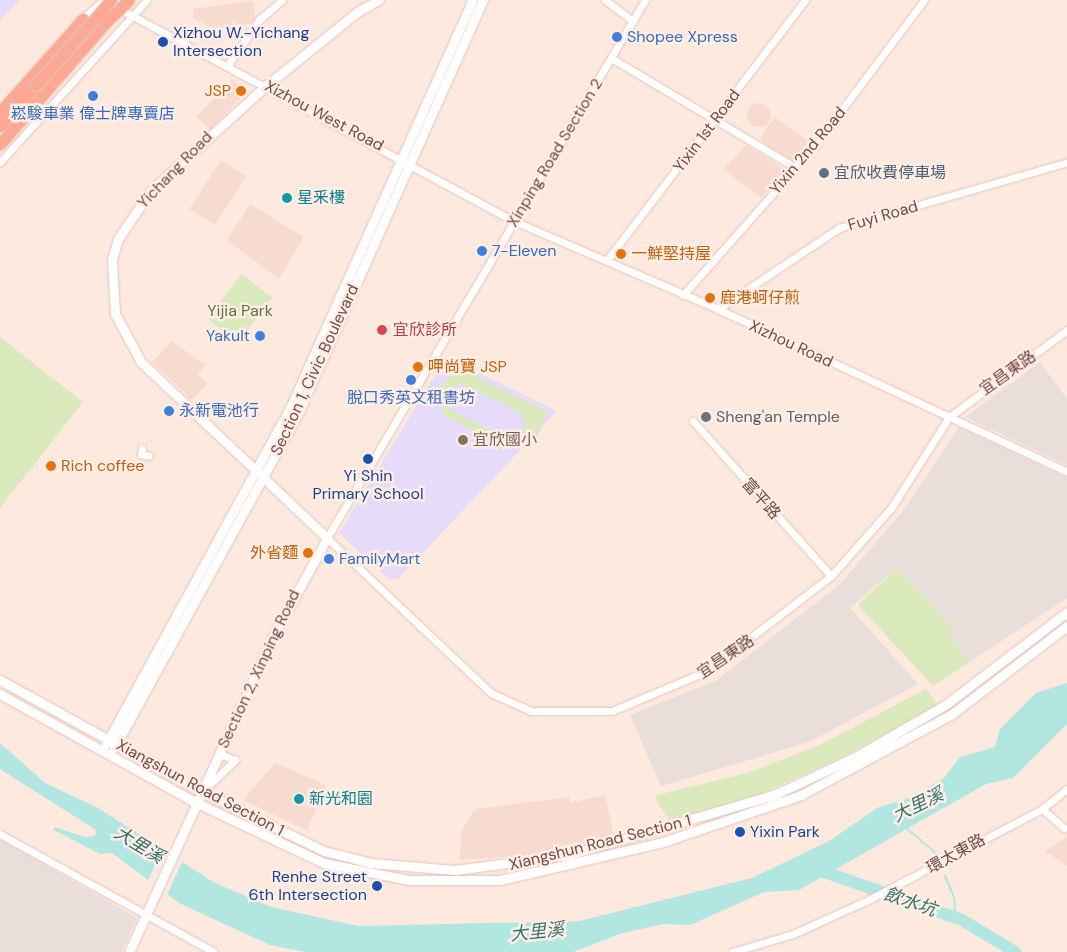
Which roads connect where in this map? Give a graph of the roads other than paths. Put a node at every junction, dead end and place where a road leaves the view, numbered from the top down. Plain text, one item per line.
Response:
1 (104, 0) edge
2 (111, 0) edge
3 (129, 0) edge
4 (147, 0) edge
5 (282, 0) edge
6 (378, 0) edge
7 (473, 0) edge
8 (483, 0) edge
9 (605, 0) edge
10 (645, 0) edge
11 (805, 0) edge
12 (924, 0) edge
13 (131, 15) junction
14 (83, 19) junction
15 (633, 21) junction
16 (611, 58) junction
17 (228, 65) junction
18 (266, 85) junction
19 (0, 104) edge
20 (0, 112) edge
21 (0, 120) edge
22 (716, 120) junction
23 (0, 126) edge
24 (0, 144) edge
25 (401, 158) junction
26 (0, 162) edge
27 (1067, 162) edge
28 (410, 163) junction
29 (796, 168) junction
30 (514, 221) junction
31 (607, 260) junction
32 (683, 295) junction
33 (718, 309) junction
34 (1067, 330) edge
35 (949, 417) junction
36 (693, 421) dead end
37 (142, 448) dead end
38 (149, 456) dead end
39 (1067, 472) edge
40 (259, 473) junction
41 (327, 538) junction
42 (831, 576) junction
43 (1067, 612) edge
44 (1067, 626) edge
45 (0, 680) edge
46 (0, 694) edge
47 (112, 742) junction
48 (106, 753) junction
49 (219, 754) junction
50 (1067, 789) edge
51 (203, 792) junction
52 (197, 803) junction
53 (1042, 809) junction
54 (1064, 828) dead end
55 (0, 834) edge
56 (145, 916) junction
57 (129, 952) edge
58 (214, 952) edge
59 (732, 952) edge

1 - 13 street, Xizhou West Road
1 - 14 street
2 - 23 highway, bridge
3 - 24 highway, bridge
4 - 13 street
5 - 17 street
6 - 18 street, Yichang Road
7 - 25 street, Section 1, Civic Boulevard
8 - 28 street, Section 1, Civic Boulevard
9 - 15 street
10 - 15 street, Xinping Road Section 2
11 - 22 street, Yixin 1st Road
12 - 29 street, Yixin 2nd Road
13 - 17 street, Xizhou West Road
13 - 26 street
14 - 19 street
14 - 20 highway
14 - 21 street
15 - 16 street, Xinping Road Section 2
16 - 22 street
16 - 30 street, Xinping Road Section 2
17 - 18 street, Xizhou West Road
18 - 25 street, Xizhou West Road
18 - 40 street, Yichang Road
22 - 29 street
22 - 31 street, Yixin 1st Road
25 - 28 street, Xizhou West Road
25 - 40 street, Section 1, Civic Boulevard
27 - 33 street, Fuyi Road
28 - 30 street, Xizhou West Road
28 - 40 street, Section 1, Civic Boulevard
29 - 32 street, Yixin 2nd Road
30 - 31 street, Xizhou Road
30 - 41 street, Xinping Road Section 2
31 - 32 street, Xizhou Road
32 - 33 street, Xizhou Road
33 - 35 street, Xizhou Road
34 - 35 street, 宜昌東路
35 - 39 street, Xizhou Road
35 - 42 street, 宜昌東路
36 - 42 street, 富平路
37 - 38 street
40 - 41 street, Yichang Road
40 - 47 street, Section 1, Civic Boulevard
41 - 42 street, 宜昌東路
41 - 49 street, Section 2, Xinping Road
43 - 51 street, Xiangshun Road Section 1
44 - 52 street, Xiangshun Road Section 1
45 - 47 street, Xiangshun Road Section 1
46 - 48 street, Xiangshun Road Section 1
47 - 48 street, Section 1, Civic Boulevard
47 - 51 street, Xiangshun Road Section 1
48 - 52 street, Xiangshun Road Section 1
49 - 51 street, Section 2, Xinping Road
49 - 51 street
50 - 53 street, 環太東路
51 - 52 street, Section 2, Xinping Road
52 - 56 street, Section 2, Xinping Road
53 - 54 street
53 - 59 street, 環太東路
55 - 56 street
56 - 57 street, Section 2, Xinping Road
56 - 58 street

